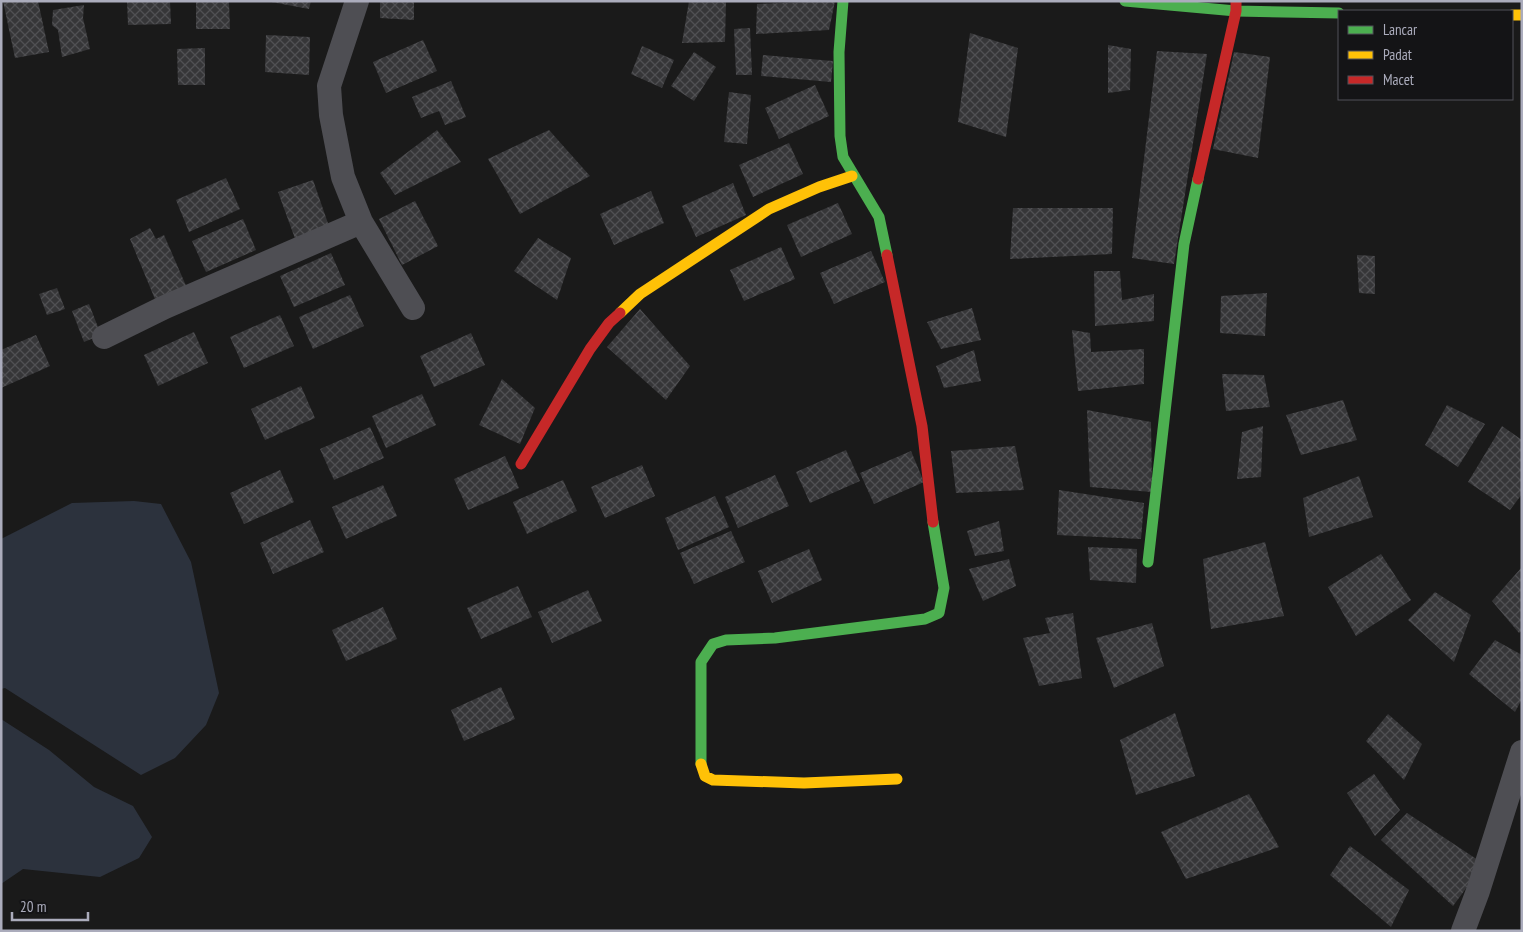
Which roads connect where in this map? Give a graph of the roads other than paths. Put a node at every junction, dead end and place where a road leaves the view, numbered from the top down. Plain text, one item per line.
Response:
1 (357, 1) edge
2 (843, 1) edge
3 (1125, 1) edge
4 (1236, 6) edge
5 (1338, 13) edge
6 (852, 176) junction
7 (361, 222) junction
8 (414, 308) dead end
9 (104, 337) dead end
10 (522, 464) dead end
11 (1148, 562) dead end
12 (1522, 752) edge
13 (897, 779) dead end
14 (1463, 931) edge

1 - 7 street
2 - 6 street
3 - 4 street
4 - 5 street
4 - 11 street
6 - 10 street
6 - 13 street
7 - 8 street
7 - 9 street
12 - 14 street

